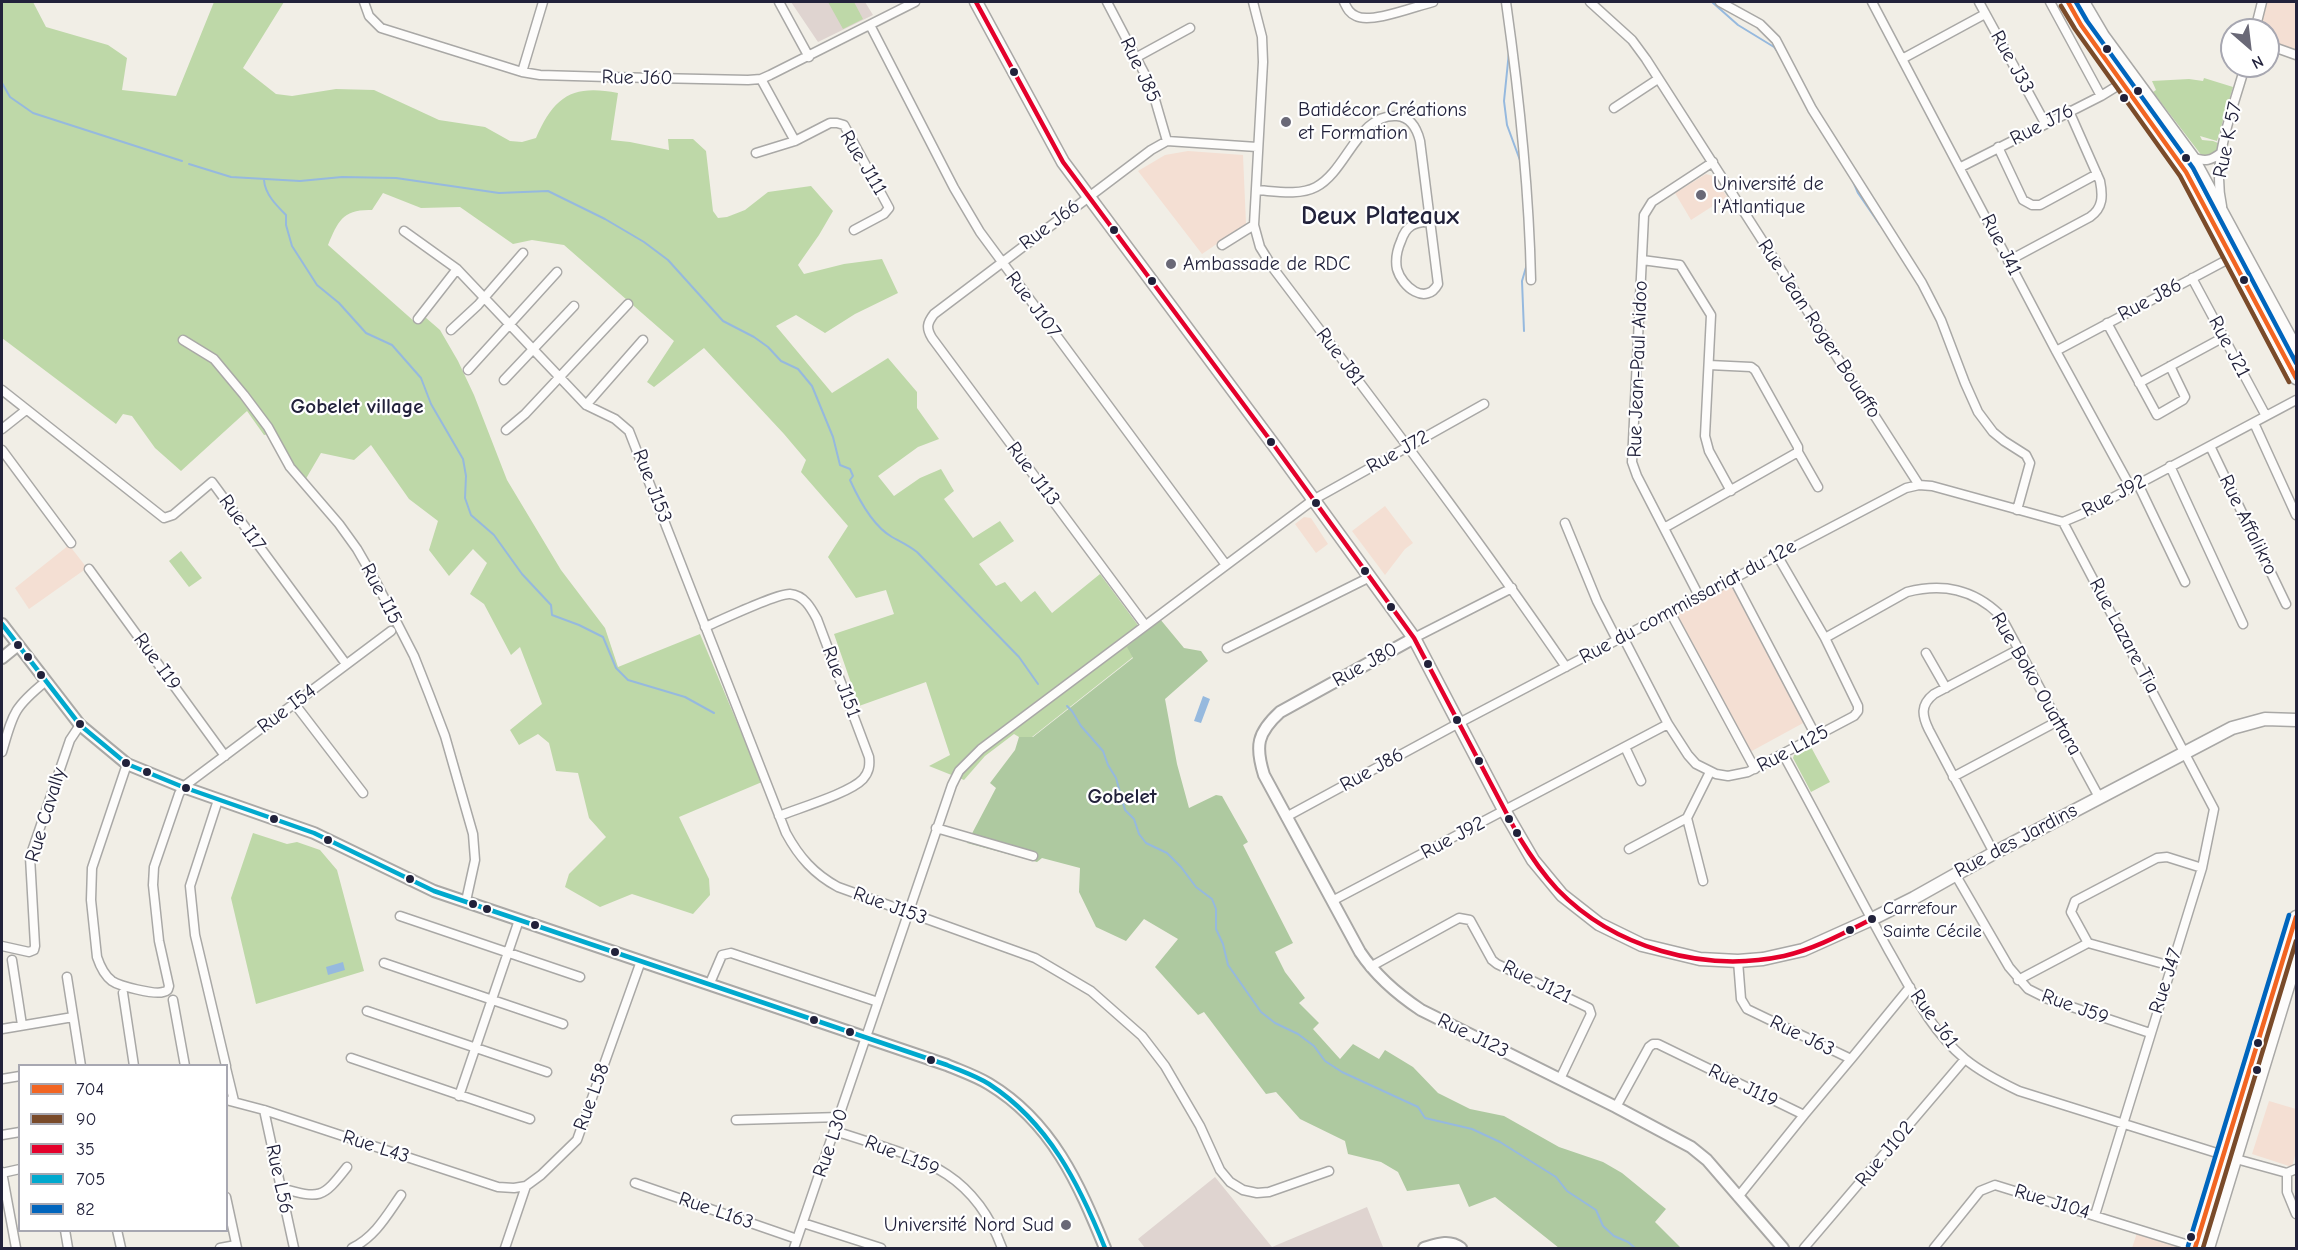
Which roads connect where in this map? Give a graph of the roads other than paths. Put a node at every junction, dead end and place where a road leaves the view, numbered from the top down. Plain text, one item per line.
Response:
1 (364, 2) edge
2 (543, 2) edge
3 (779, 2) edge
4 (915, 2) edge
5 (976, 2) edge
6 (1109, 2) edge
7 (1253, 2) edge
8 (1344, 2) edge
9 (1433, 2) edge
10 (1506, 2) edge
11 (1590, 2) edge
12 (1720, 2) edge
13 (1872, 2) edge
14 (1979, 2) edge
15 (2049, 2) edge
16 (2068, 2) edge
17 (2083, 2) edge
18 (2091, 2) edge
19 (2262, 2) edge
20 (1985, 14) junction
21 (2092, 18) junction
22 (2258, 18) edge
23 (870, 25) junction
24 (1190, 28) dead end
25 (2280, 49) edge
26 (2296, 55) edge
27 (809, 57) junction
28 (1137, 57) junction
29 (1902, 59) junction
30 (522, 72) junction
31 (2242, 78) edge
32 (761, 79) junction
33 (1658, 79) junction
34 (2122, 83) junction
35 (2101, 96) junction
36 (1614, 108) dead end
37 (2069, 111) junction
38 (2045, 123) junction
39 (795, 141) junction
40 (1167, 141) junction
41 (1257, 147) junction
42 (1998, 147) junction
43 (2222, 152) junction
44 (756, 153) dead end
45 (2192, 157) junction
46 (1713, 162) junction
47 (1961, 167) junction
48 (2097, 174) junction
49 (1256, 189) junction
50 (1088, 196) junction
51 (2224, 214) junction
52 (1430, 221) junction
53 (1254, 225) junction
54 (854, 230) dead end
55 (404, 231) dead end
56 (1222, 245) dead end
57 (2244, 250) junction
58 (523, 254) dead end
59 (2232, 257) junction
60 (1642, 260) junction
61 (2008, 261) junction
62 (1001, 262) junction
63 (457, 269) junction
64 (556, 272) dead end
65 (2192, 278) junction
66 (1531, 280) dead end
67 (484, 298) junction
68 (628, 304) dead end
69 (574, 306) dead end
70 (418, 319) dead end
71 (928, 321) joint
72 (2107, 323) junction
73 (509, 324) junction
74 (451, 330) dead end
75 (2224, 337) junction
76 (183, 340) dead end
77 (643, 340) dead end
78 (532, 349) junction
79 (2296, 349) edge
80 (2056, 351) junction
81 (1709, 365) junction
82 (2170, 366) junction
83 (468, 369) dead end
84 (559, 378) junction
85 (2296, 378) edge
86 (504, 380) dead end
87 (2139, 383) junction
88 (2, 390) edge
89 (2296, 400) edge
90 (1484, 404) dead end
91 (586, 405) junction
92 (26, 410) junction
93 (2266, 416) junction
94 (2254, 423) junction
95 (2, 429) edge
96 (506, 430) dead end
97 (1408, 446) junction
98 (2210, 446) junction
99 (2, 450) edge
100 (1798, 452) junction
101 (2170, 466) junction
102 (1919, 485) junction
103 (2135, 486) junction
104 (1818, 487) dead end
105 (1731, 490) junction
106 (1313, 500) junction
107 (2017, 510) junction
108 (2296, 515) edge
109 (2063, 522) junction
110 (1565, 523) dead end
111 (1664, 528) junction
112 (71, 543) dead end
113 (1777, 555) junction
114 (1226, 565) junction
115 (89, 569) dead end
116 (1370, 577) junction
117 (1733, 578) junction
118 (2185, 582) dead end
119 (1512, 588) junction
120 (1699, 596) junction
121 (2286, 604) dead end
122 (1670, 612) junction
123 (2, 624) edge
124 (2243, 624) dead end
125 (1145, 625) junction
126 (705, 627) junction
127 (391, 631) dead end
128 (1414, 638) junction
129 (1825, 638) junction
130 (1620, 639) junction
131 (18, 645) junction
132 (1227, 648) dead end
133 (2019, 649) junction
134 (1926, 653) dead end
135 (2, 658) edge
136 (346, 664) junction
137 (1566, 668) junction
138 (45, 682) junction
139 (1946, 688) junction
140 (294, 703) junction
141 (2296, 720) edge
142 (2058, 721) junction
143 (1459, 723) junction
144 (1668, 724) junction
145 (80, 725) junction
146 (1816, 736) junction
147 (1260, 738) joint
148 (1625, 747) junction
149 (2185, 751) junction
150 (2, 752) edge
151 (1783, 754) junction
152 (225, 756) junction
153 (127, 764) junction
154 (1755, 769) junction
155 (1710, 772) junction
156 (1953, 777) junction
157 (1641, 781) dead end
158 (183, 787) junction
159 (363, 793) dead end
160 (2099, 797) junction
161 (218, 800) junction
162 (1504, 810) junction
163 (779, 816) junction
164 (1286, 817) junction
165 (1686, 818) junction
166 (936, 828) junction
167 (1629, 849) dead end
168 (1994, 853) junction
169 (1033, 856) dead end
170 (2202, 868) junction
171 (1955, 874) junction
172 (1703, 881) dead end
173 (466, 901) junction
174 (1332, 902) junction
175 (908, 912) junction
176 (400, 915) dead end
177 (2296, 917) edge
178 (1872, 919) junction
179 (519, 920) junction
180 (2088, 943) junction
181 (3, 947) edge
182 (509, 953) junction
183 (12, 960) dead end
184 (2296, 960) edge
185 (641, 961) junction
186 (1738, 961) junction
187 (384, 963) dead end
188 (2171, 966) junction
189 (1370, 967) junction
190 (580, 976) dead end
191 (67, 977) dead end
192 (2018, 980) junction
193 (710, 983) junction
194 (1910, 987) junction
195 (123, 993) dead end
196 (173, 1000) dead end
197 (492, 1000) junction
198 (878, 1002) junction
199 (367, 1011) dead end
200 (73, 1017) junction
201 (563, 1024) dead end
202 (22, 1025) junction
203 (2, 1029) edge
204 (2150, 1033) junction
205 (867, 1038) junction
206 (476, 1048) junction
207 (351, 1058) dead end
208 (1851, 1059) junction
209 (1965, 1059) junction
210 (81, 1064) edge
211 (134, 1064) edge
212 (185, 1064) edge
213 (225, 1064) edge
214 (547, 1072) dead end
215 (18, 1076) edge
216 (2, 1079) edge
217 (1560, 1079) junction
218 (228, 1084) edge
219 (459, 1096) junction
220 (230, 1100) edge
221 (1616, 1107) junction
222 (264, 1110) junction
223 (1804, 1115) junction
224 (840, 1117) junction
225 (530, 1119) dead end
226 (736, 1120) dead end
227 (2123, 1124) junction
228 (835, 1131) junction
229 (18, 1132) edge
230 (2, 1135) edge
231 (2230, 1157) junction
232 (347, 1167) dead end
233 (18, 1169) edge
234 (2296, 1169) edge
235 (1329, 1171) dead end
236 (2, 1172) edge
237 (2287, 1173) junction
238 (634, 1183) dead end
239 (526, 1186) junction
240 (281, 1188) junction
241 (401, 1195) dead end
242 (1738, 1197) junction
243 (228, 1206) edge
244 (2296, 1214) edge
245 (2095, 1215) junction
246 (803, 1223) junction
247 (65, 1232) edge
248 (117, 1232) edge
249 (797, 1239) junction
250 (237, 1247) edge
251 (16, 1248) edge
252 (68, 1248) edge
253 (121, 1248) edge
254 (220, 1248) edge
255 (294, 1248) edge
256 (352, 1248) edge
257 (505, 1248) edge
258 (794, 1248) edge
259 (881, 1248) edge
260 (1002, 1248) edge
261 (1105, 1248) edge
262 (1424, 1248) edge
263 (1461, 1248) edge
264 (1783, 1248) edge
265 (1804, 1248) edge
266 (1934, 1248) edge
267 (2195, 1248) edge
268 (2208, 1248) edge

1 - 30 street, Rue J60
2 - 30 street
3 - 27 street
4 - 23 street, Rue J60
5 - 50 main road, Rue des Jardins
6 - 28 street, Rue J85
7 - 41 street, Rue J81
8 - 9 street
10 - 66 street
11 - 33 street, Rue Jean Roger Bouaffo
12 - 107 street
13 - 29 street, Rue J41
14 - 20 street, Rue J33
15 - 35 street
16 - 34 main road
17 - 21 main road
18 - 21 street
19 - 22 street
20 - 29 street
20 - 38 street, Rue J33
21 - 45 main road
23 - 27 street, Rue J60
23 - 62 street, Rue J107
24 - 28 street
25 - 26 street
27 - 32 street, Rue J60
28 - 40 street, Rue J85
29 - 47 street, Rue J41
30 - 32 street, Rue J60
31 - 43 street, Rue K 57
32 - 39 street
33 - 36 street
33 - 46 street, Rue Jean Roger Bouaffo
34 - 35 street, Rue J76
34 - 59 main road
35 - 37 street, Rue J76
37 - 38 street, Rue J76
37 - 48 street
38 - 42 street, Rue J76
39 - 44 street, Rue J111
39 - 54 street, Rue J111
40 - 41 street
40 - 50 street, Rue J66
41 - 49 street, Rue J81
42 - 47 street, Rue J76
42 - 48 street
43 - 45 street
43 - 51 street, Rue K 57
45 - 51 main road
46 - 60 street, Rue Jean-Paul Aidoo
46 - 102 street, Rue Jean Roger Bouaffo
47 - 61 street, Rue J41
48 - 61 street
49 - 52 street
49 - 53 street, Rue J81
50 - 62 street, Rue J66
50 - 106 main road, Rue des Jardins
51 - 57 main road
52 - 52 street
53 - 56 street
53 - 97 street, Rue J81
55 - 63 street
57 - 59 street, Rue J86
57 - 79 main road
58 - 67 street
59 - 65 street, Rue J86
59 - 85 main road
60 - 81 street
60 - 111 street, Rue Jean-Paul Aidoo
61 - 80 street, Rue J41
62 - 71 street, Rue J66
62 - 114 street, Rue J107
63 - 67 street
63 - 70 street
64 - 73 street
65 - 72 street, Rue J86
65 - 75 street, Rue J21
67 - 73 street
67 - 74 street
68 - 84 street
69 - 78 street
71 - 125 street, Rue J113
72 - 80 street, Rue J86
72 - 87 street
73 - 78 street
73 - 83 street
75 - 82 street
75 - 93 street, Rue J21
76 - 173 street, Rue I15
77 - 91 street
78 - 84 street
78 - 86 street
80 - 103 street, Rue J41
81 - 100 street
81 - 105 street
82 - 87 street
82 - 87 street
84 - 91 street
84 - 96 street
88 - 92 street, Rue I17
89 - 93 street, Rue J92
90 - 97 street, Rue J72
91 - 126 street, Rue J153
92 - 95 street
92 - 136 street, Rue I17
93 - 94 street, Rue J92
94 - 98 street, Rue J92
94 - 108 street
97 - 106 street, Rue J72
97 - 119 street, Rue J81
98 - 101 street, Rue J92
98 - 121 street, Rue Affalikro
99 - 112 street
100 - 104 street
100 - 105 street
101 - 103 street, Rue J92
101 - 124 street
102 - 107 street, Rue J92
102 - 113 street, Rue du commissariat du 12e
103 - 109 street, Rue J92
103 - 118 street, Rue J41
105 - 111 street
106 - 114 street, Rue J72
106 - 116 main road, Rue des Jardins
107 - 109 street, Rue J92
109 - 149 street, Rue Lazare Tia
110 - 130 street
111 - 120 street, Rue Jean-Paul Aidoo
113 - 117 street, Rue du commissariat du 12e
113 - 129 street, Rue L125
114 - 125 street, Rue J72
115 - 152 street, Rue I19
116 - 128 main road, Rue des Jardins
116 - 132 street
117 - 120 street, Rue du commissariat du 12e
117 - 146 street
119 - 128 street, Rue J80
119 - 137 street, Rue J81
120 - 122 street, Rue du commissariat du 12e
122 - 130 street, Rue du commissariat du 12e
122 - 154 street
123 - 131 street
125 - 166 street, Rue J72
126 - 163 street, Rue J153
126 - 163 street, Rue J151
127 - 136 street, Rue I54
128 - 143 main road, Rue des Jardins
128 - 147 street, Rue J80
129 - 133 street, Rue Boko Ouattara
129 - 146 street, Rue L125
130 - 137 street, Rue du commissariat du 12e
130 - 144 street
131 - 135 street
131 - 138 street
133 - 139 street
133 - 142 street, Rue Boko Ouattara
134 - 139 street
136 - 140 street, Rue I54
137 - 143 street, Rue du commissariat du 12e
138 - 145 street
138 - 150 street
139 - 156 street
140 - 152 street, Rue I54
140 - 159 street
141 - 149 main road, Rue des Jardins
142 - 156 street
142 - 160 street, Rue Boko Ouattara
143 - 162 main road, Rue des Jardins
143 - 164 street, Rue J86
144 - 148 street, Rue J92
144 - 155 street
145 - 153 street
145 - 181 street, Rue Cavally
146 - 151 street, Rue L125
147 - 164 street, Rue J123
148 - 157 street
148 - 162 street, Rue J92
149 - 160 main road, Rue des Jardins
149 - 170 street, Rue J47
151 - 154 street, Rue L125
151 - 178 street, Rue J61
152 - 158 street, Rue I54
153 - 158 street
153 - 158 street
154 - 155 street, Rue L125
155 - 165 street
156 - 168 street
158 - 161 street
160 - 168 main road, Rue des Jardins
161 - 173 street
161 - 213 street
162 - 174 street, Rue J92
162 - 186 main road, Rue des Jardins
163 - 175 street, Rue J153
164 - 174 street, Rue J123
165 - 167 street
165 - 172 street
166 - 169 street
166 - 175 street, Rue L30
168 - 171 main road, Rue des Jardins
170 - 180 street
170 - 188 street, Rue J47
171 - 178 main road, Rue des Jardins
171 - 192 street, Rue J59
173 - 179 street
174 - 189 street, Rue J123
175 - 198 street, Rue L30
175 - 235 street, Rue J153
176 - 182 street
177 - 231 main road
178 - 186 main road, Rue des Jardins
178 - 194 street, Rue J61
179 - 182 street
179 - 185 street
180 - 188 street
180 - 192 street
182 - 190 street
182 - 197 street
183 - 202 street
184 - 231 main road
185 - 193 street
185 - 239 street, Rue L58
186 - 208 street, Rue J63
187 - 197 street
188 - 204 street, Rue J47
189 - 217 street, Rue J123
189 - 217 street, Rue J121
191 - 200 street
192 - 204 street, Rue J59
193 - 198 street
193 - 205 street
194 - 208 street, Rue J63
194 - 209 street, Rue J61
195 - 211 street
196 - 212 street
197 - 201 street
197 - 206 street
198 - 205 street, Rue L30
199 - 206 street
200 - 202 street
200 - 210 street
202 - 203 street
204 - 227 street, Rue J47
205 - 224 street, Rue L30
205 - 261 street
206 - 214 street
206 - 219 street
207 - 219 street
208 - 223 street
209 - 227 street, Rue J61
209 - 265 street, Rue J102
215 - 216 street
217 - 221 street, Rue J123
218 - 220 street
219 - 225 street
220 - 222 street, Rue L43
221 - 223 street, Rue J119
221 - 242 street, Rue J123
222 - 239 street, Rue L43
222 - 240 street, Rue L56
223 - 242 street, Rue J119
224 - 226 street
224 - 228 street, Rue L30
227 - 231 street, Rue J61
227 - 245 street, Rue J47
228 - 246 street, Rue L30
228 - 260 street, Rue L159
229 - 230 street
231 - 237 street, Rue J61
231 - 267 main road
231 - 268 main road
232 - 240 street
233 - 236 street
234 - 237 street
236 - 251 street
237 - 244 street
238 - 249 street, Rue L163
239 - 257 street
240 - 255 street, Rue L56
241 - 256 street
242 - 264 street, Rue J123
243 - 250 street
245 - 266 street, Rue J104
245 - 267 street, Rue J104
246 - 249 street, Rue L30
246 - 259 street
247 - 252 street
248 - 253 street
249 - 258 street, Rue L30
250 - 254 street
262 - 263 street

